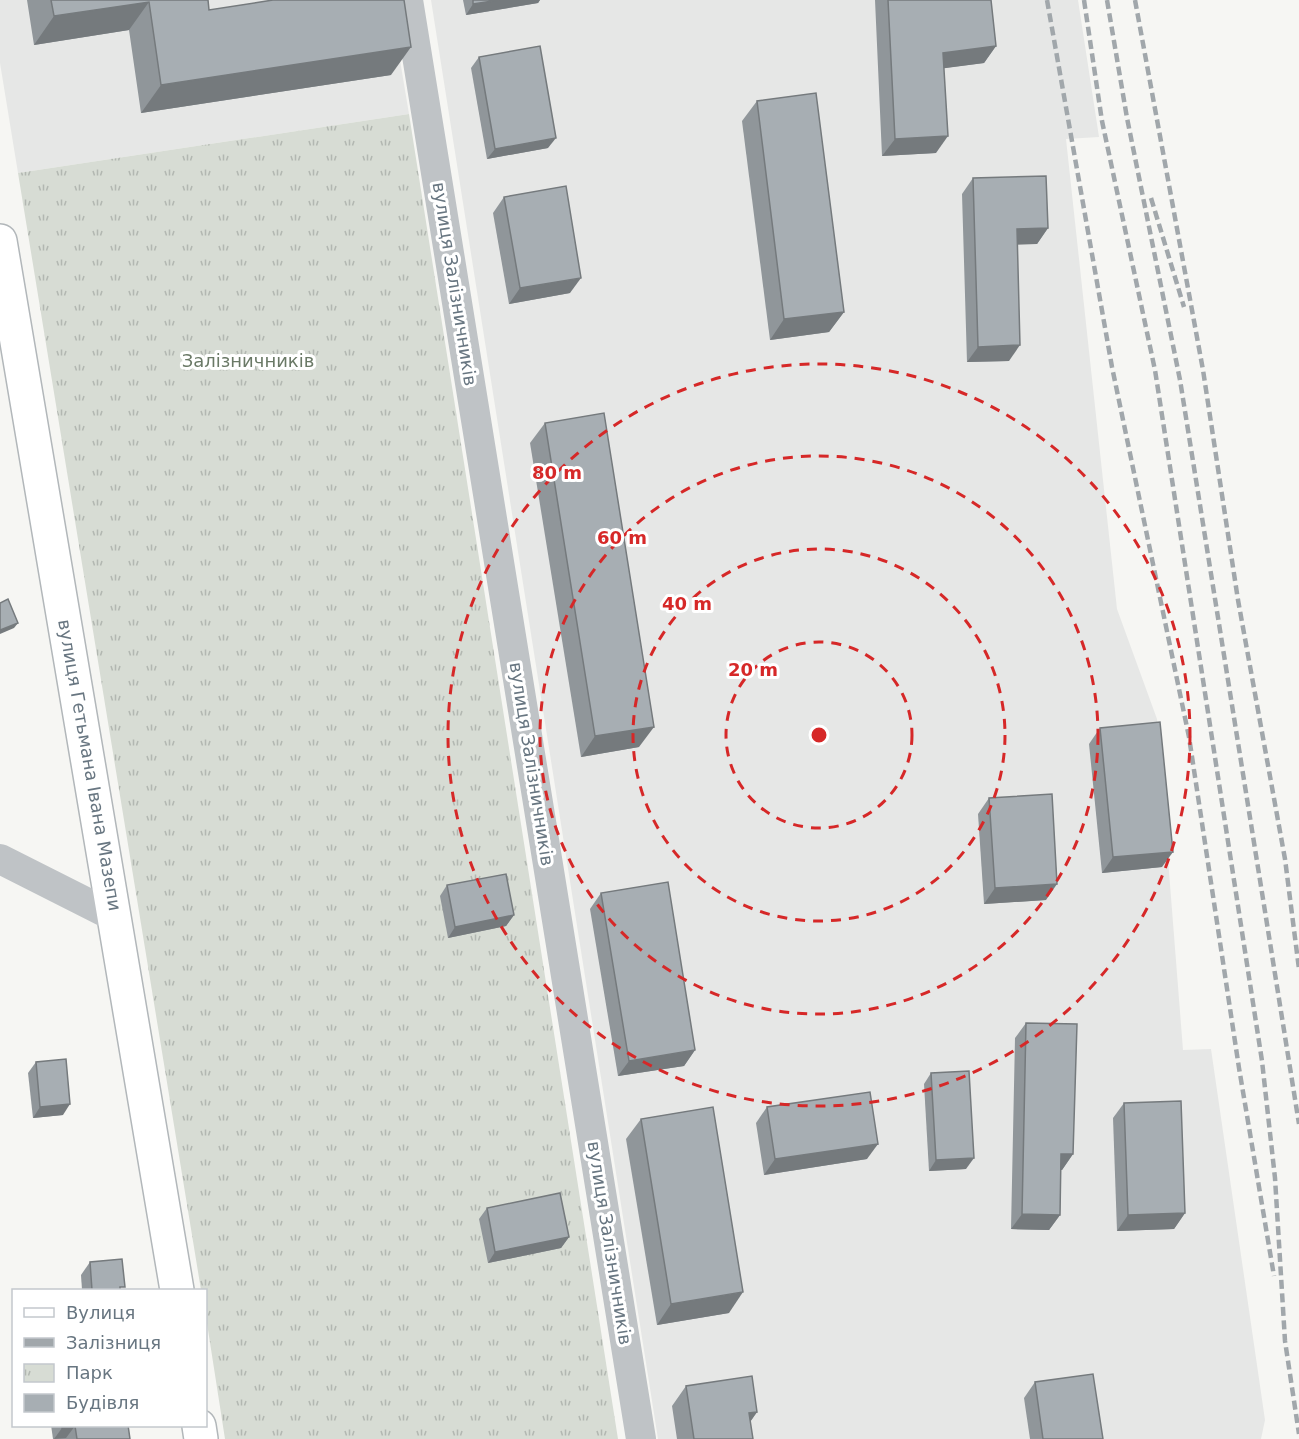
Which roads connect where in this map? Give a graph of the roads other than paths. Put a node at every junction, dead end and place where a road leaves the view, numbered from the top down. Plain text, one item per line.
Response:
1 (408, 0) edge
2 (0, 241) edge
3 (0, 859) edge
4 (116, 917) junction
5 (177, 1289) edge
6 (641, 1439) edge

1 - 6 street, вулиця Залізничників
2 - 4 street, вулиця Гетьмана Івана Мазепи
3 - 4 street
4 - 5 street, вулиця Гетьмана Івана Мазепи

